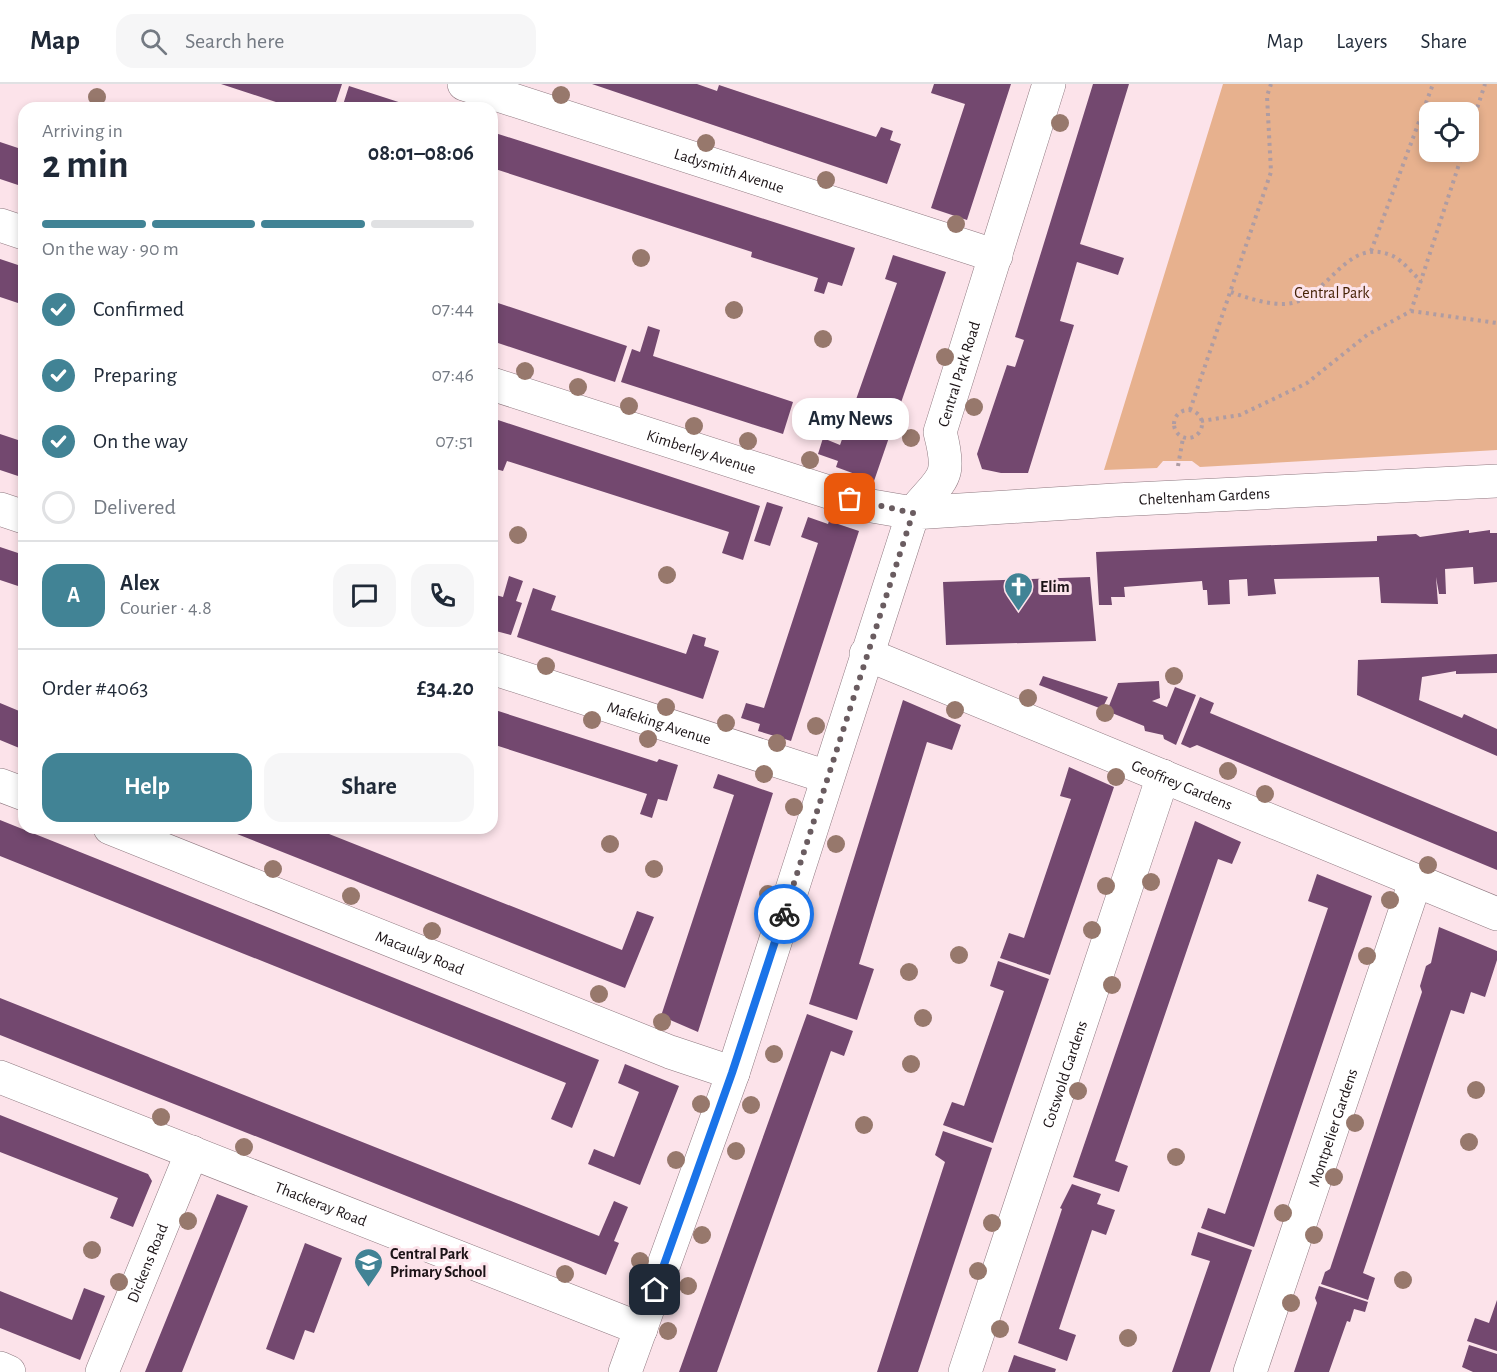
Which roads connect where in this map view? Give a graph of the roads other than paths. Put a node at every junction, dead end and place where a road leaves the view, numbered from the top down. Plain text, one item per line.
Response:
1 (464, 84) edge
2 (1049, 84) edge
3 (0, 225) edge
4 (18, 231) edge
5 (996, 256) junction
6 (498, 386) edge
7 (1497, 481) edge
8 (0, 509) edge
9 (913, 513) junction
10 (18, 515) edge
11 (866, 654) junction
12 (498, 670) edge
13 (1163, 776) junction
14 (827, 777) junction
15 (0, 785) edge
16 (18, 792) edge
17 (125, 834) edge
18 (1415, 882) junction
19 (1497, 914) edge
20 (732, 1073) junction
21 (0, 1077) edge
22 (192, 1152) junction
23 (641, 1329) junction
24 (0, 1368) edge
25 (9, 1372) edge
26 (102, 1372) edge
27 (625, 1372) edge
28 (964, 1372) edge
29 (1250, 1372) edge

1 - 5 street, Ladysmith Avenue
2 - 5 street, Central Park Road
3 - 4 street
5 - 9 street, Central Park Road
6 - 9 street, Kimberley Avenue
7 - 9 street, Cheltenham Gardens
8 - 10 street
9 - 11 street, Central Park Road
11 - 13 street, Geoffrey Gardens
11 - 14 street, Central Park Road
12 - 14 street, Mafeking Avenue
13 - 18 street, Geoffrey Gardens
13 - 28 street, Cotswold Gardens
14 - 20 street, Central Park Road
15 - 16 street
17 - 20 street, Macaulay Road
18 - 19 street, Geoffrey Gardens
18 - 29 street, Montpelier Gardens
20 - 23 street, Central Park Road
21 - 22 street, Thackeray Road
22 - 23 street, Thackeray Road
22 - 26 street, Dickens Road
23 - 27 street, Central Park Road
24 - 25 street

